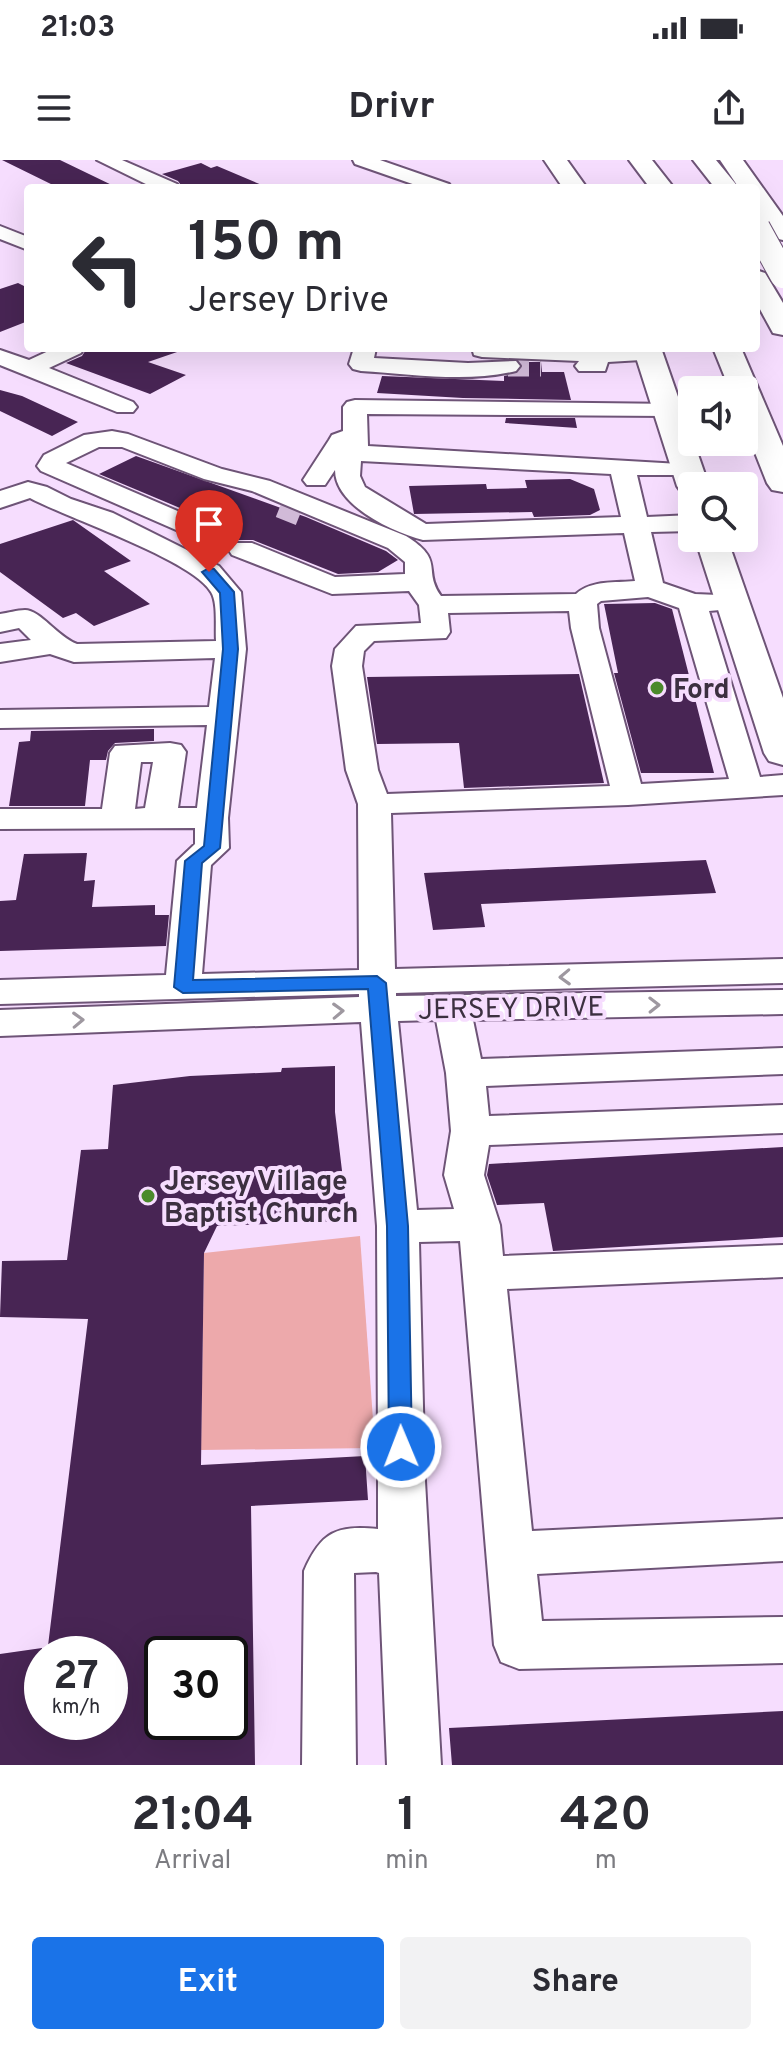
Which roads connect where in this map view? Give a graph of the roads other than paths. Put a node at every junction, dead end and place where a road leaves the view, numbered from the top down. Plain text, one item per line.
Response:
1 (106, 160) edge
2 (362, 160) edge
3 (615, 160) edge
4 (640, 160) edge
5 (704, 160) edge
6 (731, 160) edge
7 (566, 175) edge
8 (161, 184) edge
9 (431, 184) edge
10 (587, 184) edge
11 (633, 184) edge
12 (659, 184) edge
13 (724, 184) edge
14 (748, 184) edge
15 (760, 201) edge
16 (0, 232) edge
17 (783, 233) edge
18 (760, 236) edge
19 (760, 239) edge
20 (24, 242) edge
21 (783, 253) edge
22 (760, 257) edge
23 (783, 265) edge
24 (783, 275) edge
25 (766, 285) edge
26 (783, 327) edge
27 (65, 352) edge
28 (484, 352) edge
29 (639, 352) edge
30 (648, 352) edge
31 (729, 352) edge
32 (363, 356) edge
33 (513, 356) edge
34 (604, 356) edge
35 (0, 357) edge
36 (541, 366) tunnel mouth
37 (31, 368) junction
38 (125, 407) dead end
39 (355, 407) junction
40 (609, 409) junction
41 (669, 409) junction
42 (637, 410) junction
43 (649, 451) junction
44 (353, 454) junction
45 (622, 466) junction
46 (681, 472) edge
47 (688, 472) edge
48 (429, 473) dead end
49 (213, 474) junction
50 (316, 480) dead end
51 (783, 483) edge
52 (0, 500) edge
53 (62, 505) junction
54 (678, 524) edge
55 (0, 526) edge
56 (636, 527) junction
57 (215, 537) dead end
58 (397, 542) junction
59 (242, 549) dead end
60 (716, 552) edge
61 (650, 588) junction
62 (426, 594) junction
63 (583, 602) junction
64 (732, 602) junction
65 (692, 603) junction
66 (0, 623) edge
67 (52, 645) junction
68 (231, 649) junction
69 (0, 653) edge
70 (224, 716) junction
71 (0, 719) edge
72 (783, 753) edge
73 (783, 785) edge
74 (747, 786) junction
75 (628, 795) junction
76 (374, 804) junction
77 (212, 818) junction
78 (0, 819) edge
79 (117, 819) junction
80 (160, 819) junction
81 (783, 971) edge
82 (183, 987) junction
83 (0, 992) edge
84 (378, 996) junction
85 (783, 1002) edge
86 (452, 1009) junction
87 (0, 1023) edge
88 (783, 1061) edge
89 (465, 1073) junction
90 (783, 1119) edge
91 (471, 1131) junction
92 (479, 1225) junction
93 (398, 1226) junction
94 (783, 1261) edge
95 (483, 1273) junction
96 (783, 1540) edge
97 (510, 1554) junction
98 (403, 1557) junction
99 (783, 1640) edge
100 (329, 1765) edge
101 (414, 1765) edge

1 - 8 street
2 - 9 street
3 - 11 main road
4 - 12 main road
5 - 13 main road
6 - 14 main road
7 - 10 main road
15 - 17 main road
16 - 20 street
18 - 21 main road
19 - 24 main road, bridge
22 - 23 main road
25 - 26 main road
27 - 37 street
28 - 33 street
29 - 34 street
30 - 41 main road
31 - 51 main road
32 - 33 street
32 - 39 street
33 - 34 street
34 - 36 street
34 - 40 street
35 - 37 street
37 - 38 street
39 - 40 street
39 - 44 street
40 - 42 street
41 - 42 street
41 - 47 main road
42 - 43 street
43 - 45 street
43 - 46 street
44 - 45 street
44 - 48 street
44 - 50 street
44 - 56 street
45 - 56 street
49 - 57 street
49 - 58 street
49 - 58 street
52 - 53 street
53 - 55 street
53 - 68 street
54 - 56 street
56 - 61 street
58 - 62 street
59 - 62 street
60 - 64 main road
61 - 63 street
61 - 65 street
62 - 63 street
62 - 76 street
63 - 75 street
64 - 65 street
64 - 72 main road
65 - 74 street
66 - 67 street
67 - 68 street
67 - 69 street
68 - 70 street
70 - 71 street
70 - 77 street
73 - 74 street
74 - 75 street
75 - 76 street
76 - 84 street
77 - 80 street
77 - 82 street
78 - 79 street
79 - 80 street
79 - 80 street
81 -> 84 street, JERSEY DRIVE
82 - 83 street, JERSEY DRIVE
82 - 84 street, JERSEY DRIVE
84 - 86 street, JERSEY DRIVE
87 -> 84 street, JERSEY DRIVE
84 - 93 street
86 -> 85 street, JERSEY DRIVE
86 - 89 street
88 - 89 street
89 - 91 street
90 - 91 street
91 - 92 street
92 - 93 street
92 - 95 street
93 - 98 street
94 - 95 street
95 - 97 street
96 - 97 street
97 - 99 street
98 - 100 street
98 - 101 street

